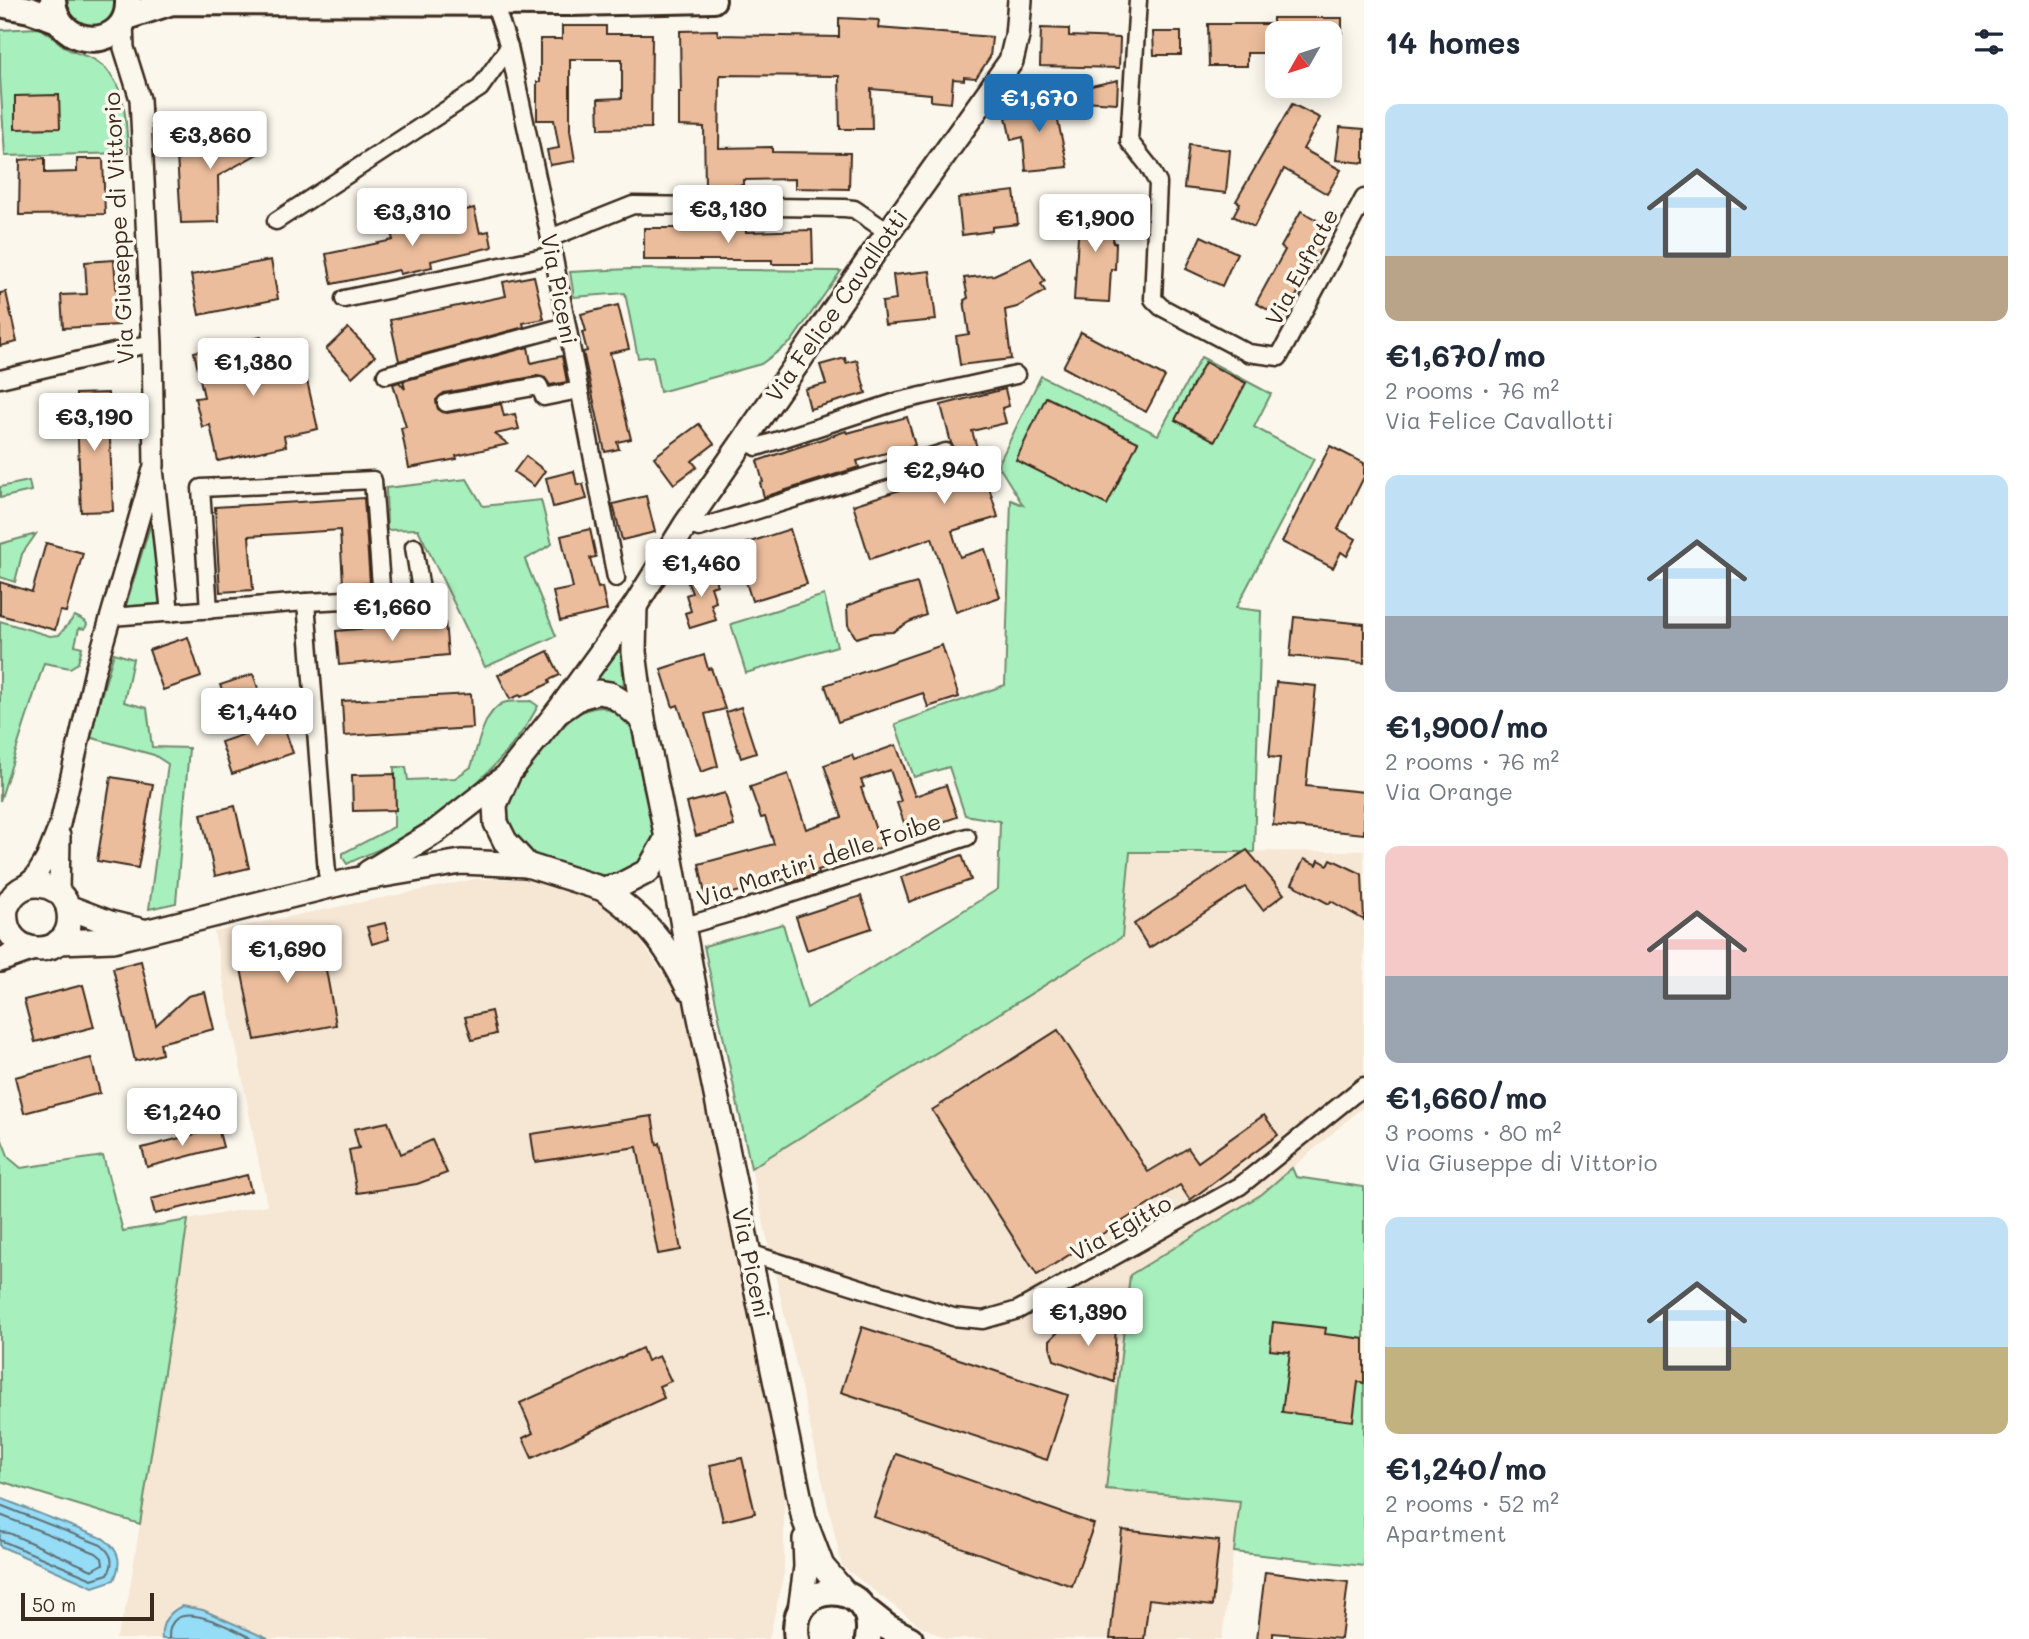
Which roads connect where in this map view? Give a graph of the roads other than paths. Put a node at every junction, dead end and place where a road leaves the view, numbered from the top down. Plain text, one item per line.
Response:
1 (20, 0) edge
2 (713, 0) edge
3 (1020, 0) edge
4 (1138, 0) edge
5 (169, 1) edge
6 (239, 1) edge
7 (493, 1) edge
8 (0, 4) edge
9 (55, 10) edge
10 (126, 13) edge
11 (93, 40) junction
12 (509, 47) junction
13 (133, 71) junction
14 (1364, 198) edge
15 (276, 221) dead end
16 (888, 232) junction
17 (550, 239) junction
18 (553, 255) junction
19 (344, 299) dead end
20 (566, 326) junction
21 (152, 343) junction
22 (386, 375) dead end
23 (1016, 375) dead end
24 (0, 379) edge
25 (579, 390) junction
26 (446, 403) dead end
27 (744, 439) junction
28 (946, 452) dead end
29 (151, 505) junction
30 (686, 524) junction
31 (414, 547) dead end
32 (616, 579) dead end
33 (382, 599) junction
34 (306, 602) junction
35 (635, 606) junction
36 (209, 610) junction
37 (170, 614) junction
38 (111, 617) junction
39 (557, 713) junction
40 (643, 720) junction
41 (509, 774) junction
42 (60, 824) junction
43 (967, 837) dead end
44 (667, 838) junction
45 (527, 864) junction
46 (327, 873) dead end
47 (354, 880) junction
48 (603, 889) junction
49 (64, 900) junction
50 (7, 908) edge
51 (685, 926) junction
52 (143, 931) junction
53 (58, 942) junction
54 (31, 949) junction
55 (0, 960) edge
56 (698, 1008) junction
57 (1364, 1086) edge
58 (749, 1253) junction
59 (804, 1519) junction
60 (854, 1601) junction
61 (800, 1610) junction
62 (797, 1639) edge
63 (868, 1639) edge
64 (910, 1639) edge

1 - 8 main road
2 - 7 main road
3 - 16 main road, Via Felice Cavallotti
4 - 14 street, Via Eufrate
5 - 6 main road
5 - 10 main road
6 - 7 main road
7 - 12 street, Via Piceni
8 - 9 main road
9 - 11 main road
10 - 11 main road
10 - 13 street, Via Giuseppe di Vittorio
11 - 13 street, Via Giuseppe di Vittorio
12 - 15 street
12 - 17 street, Via Piceni
13 - 21 street, Via Giuseppe di Vittorio
16 - 17 street
16 - 27 main road, Via Felice Cavallotti
17 - 18 street, Via Piceni
18 - 19 street
18 - 20 street, Via Piceni
20 - 22 street
20 - 25 street, Via Piceni
21 - 24 street
21 - 29 street, Via Giuseppe di Vittorio
23 - 27 street
25 - 26 street
25 - 32 street, Via Piceni
27 - 30 main road, Via Felice Cavallotti
28 - 30 street
29 - 37 street, Via Giuseppe di Vittorio
29 - 38 street, Via Giuseppe di Vittorio
30 - 35 main road, Via Felice Cavallotti
31 - 33 street
33 - 34 street
33 - 36 street
34 - 36 street
34 - 46 street
35 - 39 main road, Via Felice Cavallotti
35 - 40 main road
36 - 37 street
37 - 38 street
38 - 42 street, Via Giuseppe di Vittorio
39 - 40 main road
39 - 41 main road
40 - 44 main road
41 - 45 main road
41 - 47 main road
42 - 49 street, Via Giuseppe di Vittorio
42 - 50 street, Via Giuseppe di Vittorio
43 - 51 street, Via Martiri delle Foibe
44 - 48 main road
44 - 51 main road, Via Piceni
45 - 47 main road
45 - 48 main road
47 - 52 main road
48 - 56 main road, Via Piceni
49 - 50 main road
49 - 52 main road
49 - 53 main road
50 - 54 main road
51 - 56 main road, Via Piceni
52 - 53 main road
53 - 54 main road
54 - 55 main road
56 - 58 main road, Via Piceni
57 - 58 street, Via Egitto
58 - 59 main road, Via Piceni
59 - 60 main road, Via Piceni
59 - 61 main road, Via Piceni
60 - 61 main road
60 - 63 main road
60 - 64 main road
61 - 62 main road

